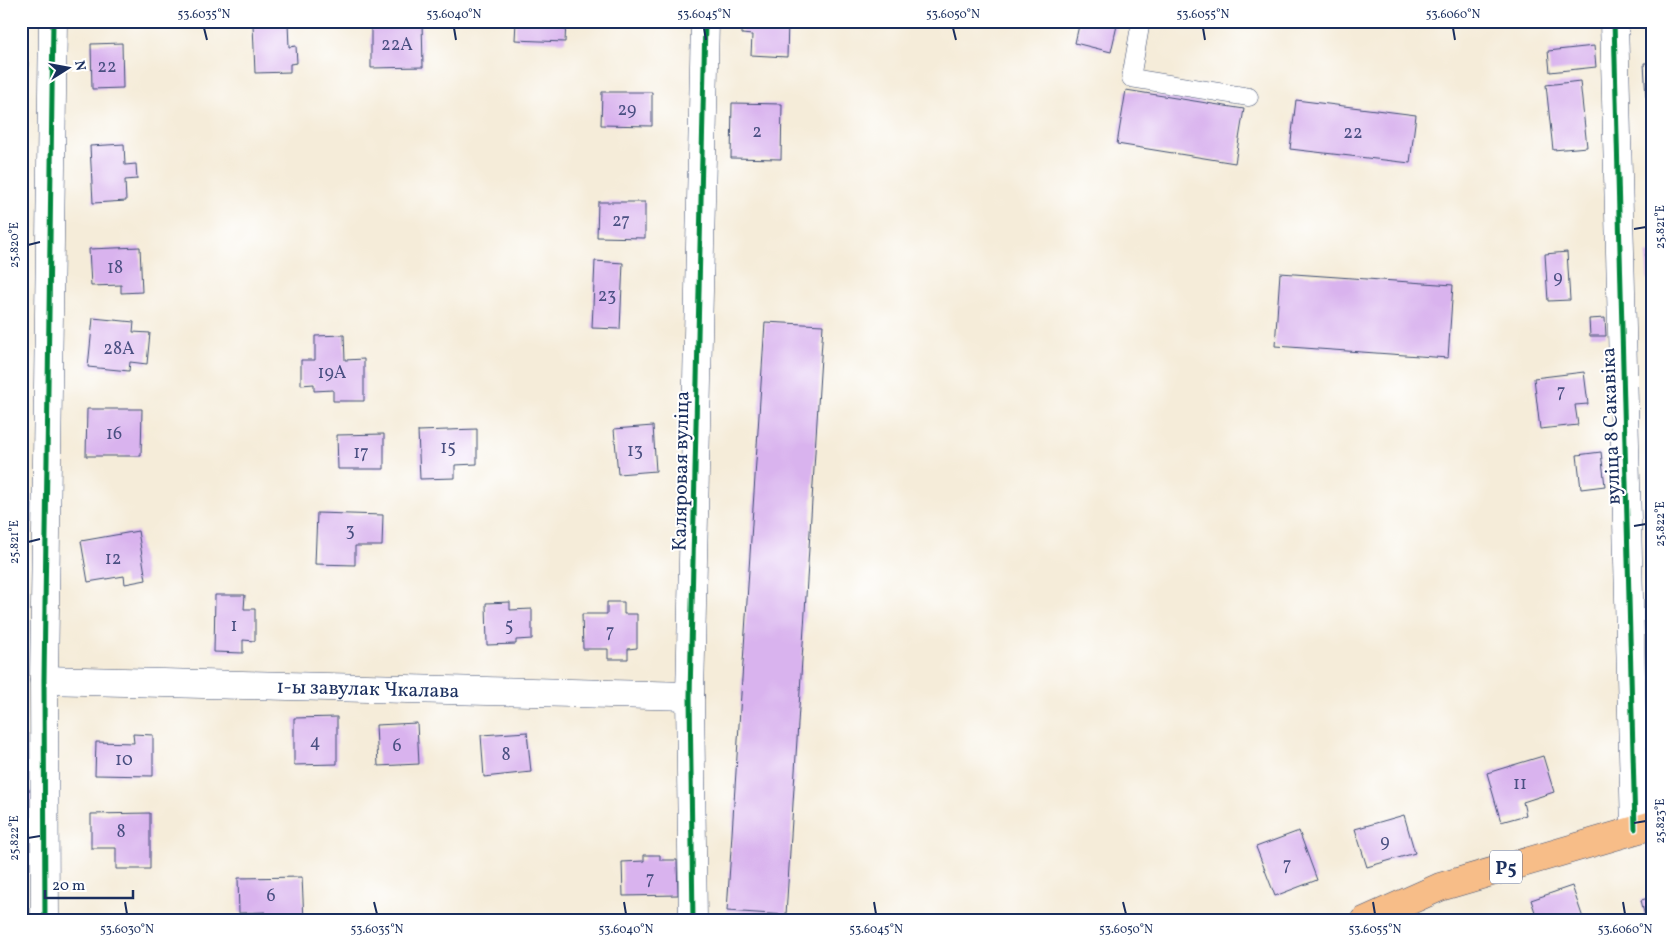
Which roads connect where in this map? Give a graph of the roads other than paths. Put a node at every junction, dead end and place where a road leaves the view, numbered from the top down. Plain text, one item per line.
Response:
1 (53, 21) edge
2 (705, 21) edge
3 (1141, 21) edge
4 (1614, 21) edge
5 (1249, 97) dead end
6 (44, 680) junction
7 (690, 696) junction
8 (1644, 827) edge
9 (45, 921) edge
10 (693, 921) edge
11 (1364, 921) edge

1 - 6 street
2 - 7 street, Каляровая вуліца
3 - 5 lane
4 - 8 street, вуліца 8 Сакавіка
6 - 7 street, 1-ы завулак Чкалава
6 - 9 street
7 - 10 street, Каляровая вуліца
8 - 11 main road, Р5

